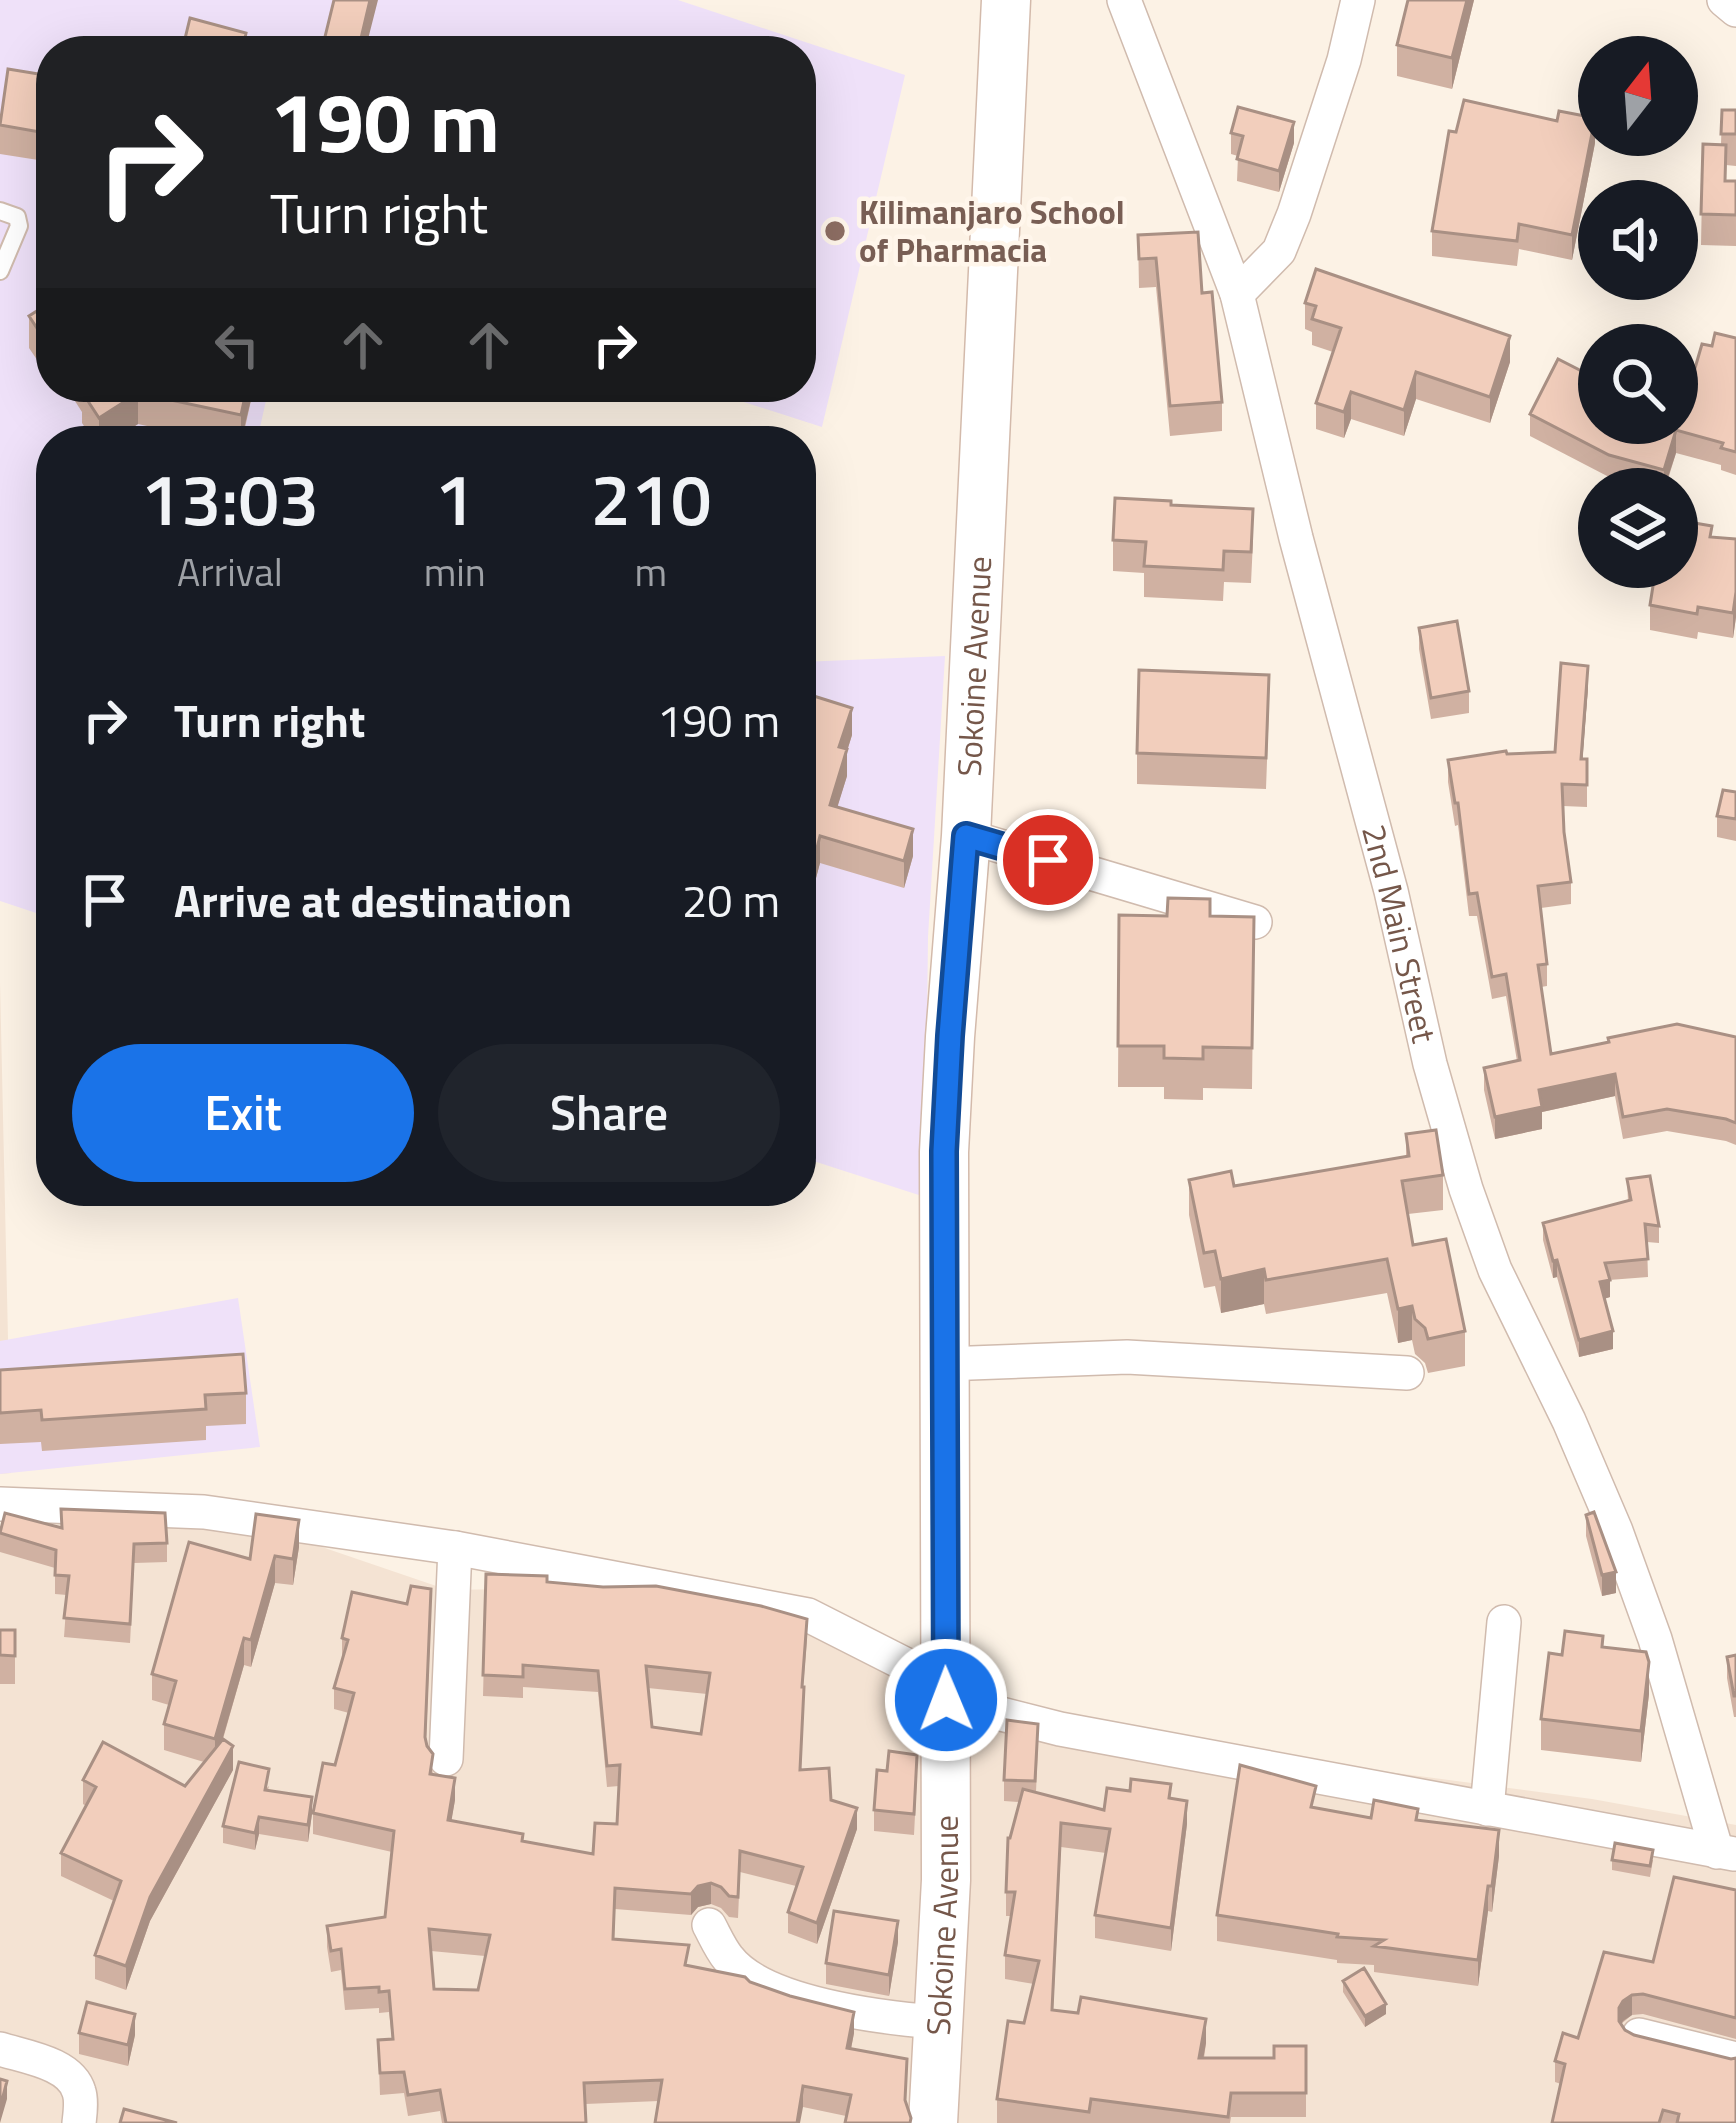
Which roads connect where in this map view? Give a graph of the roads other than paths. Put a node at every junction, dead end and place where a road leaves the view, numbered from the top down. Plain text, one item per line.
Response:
1 (1006, 0) edge
2 (1124, 0) edge
3 (1358, 0) edge
4 (1724, 0) edge
5 (1736, 10) edge
6 (0, 211) edge
7 (0, 271) edge
8 (1237, 294) junction
9 (966, 836) junction
10 (1256, 922) edge
11 (944, 1364) junction
12 (1407, 1373) dead end
13 (0, 1504) edge
14 (455, 1548) junction
15 (1504, 1622) dead end
16 (946, 1692) junction
17 (446, 1759) dead end
18 (1486, 1809) junction
19 (1727, 1853) edge
20 (710, 1925) dead end
21 (938, 2021) junction
22 (1639, 2035) edge
23 (0, 2050) edge
24 (1736, 2059) edge
25 (79, 2123) edge
26 (933, 2123) edge

1 - 9 street, Sokoine Avenue
2 - 8 street, 2nd Main Street
3 - 8 street
4 - 5 street
6 - 7 lane
8 - 19 street, 2nd Main Street
9 - 10 street
9 - 11 street, Sokoine Avenue
11 - 12 street
11 - 16 street, Sokoine Avenue
13 - 14 street
14 - 16 street
14 - 17 street
15 - 18 street
16 - 18 street
16 - 21 street, Sokoine Avenue
18 - 19 street
20 - 21 street
21 - 26 street, Sokoine Avenue
22 - 24 street
23 - 25 street

